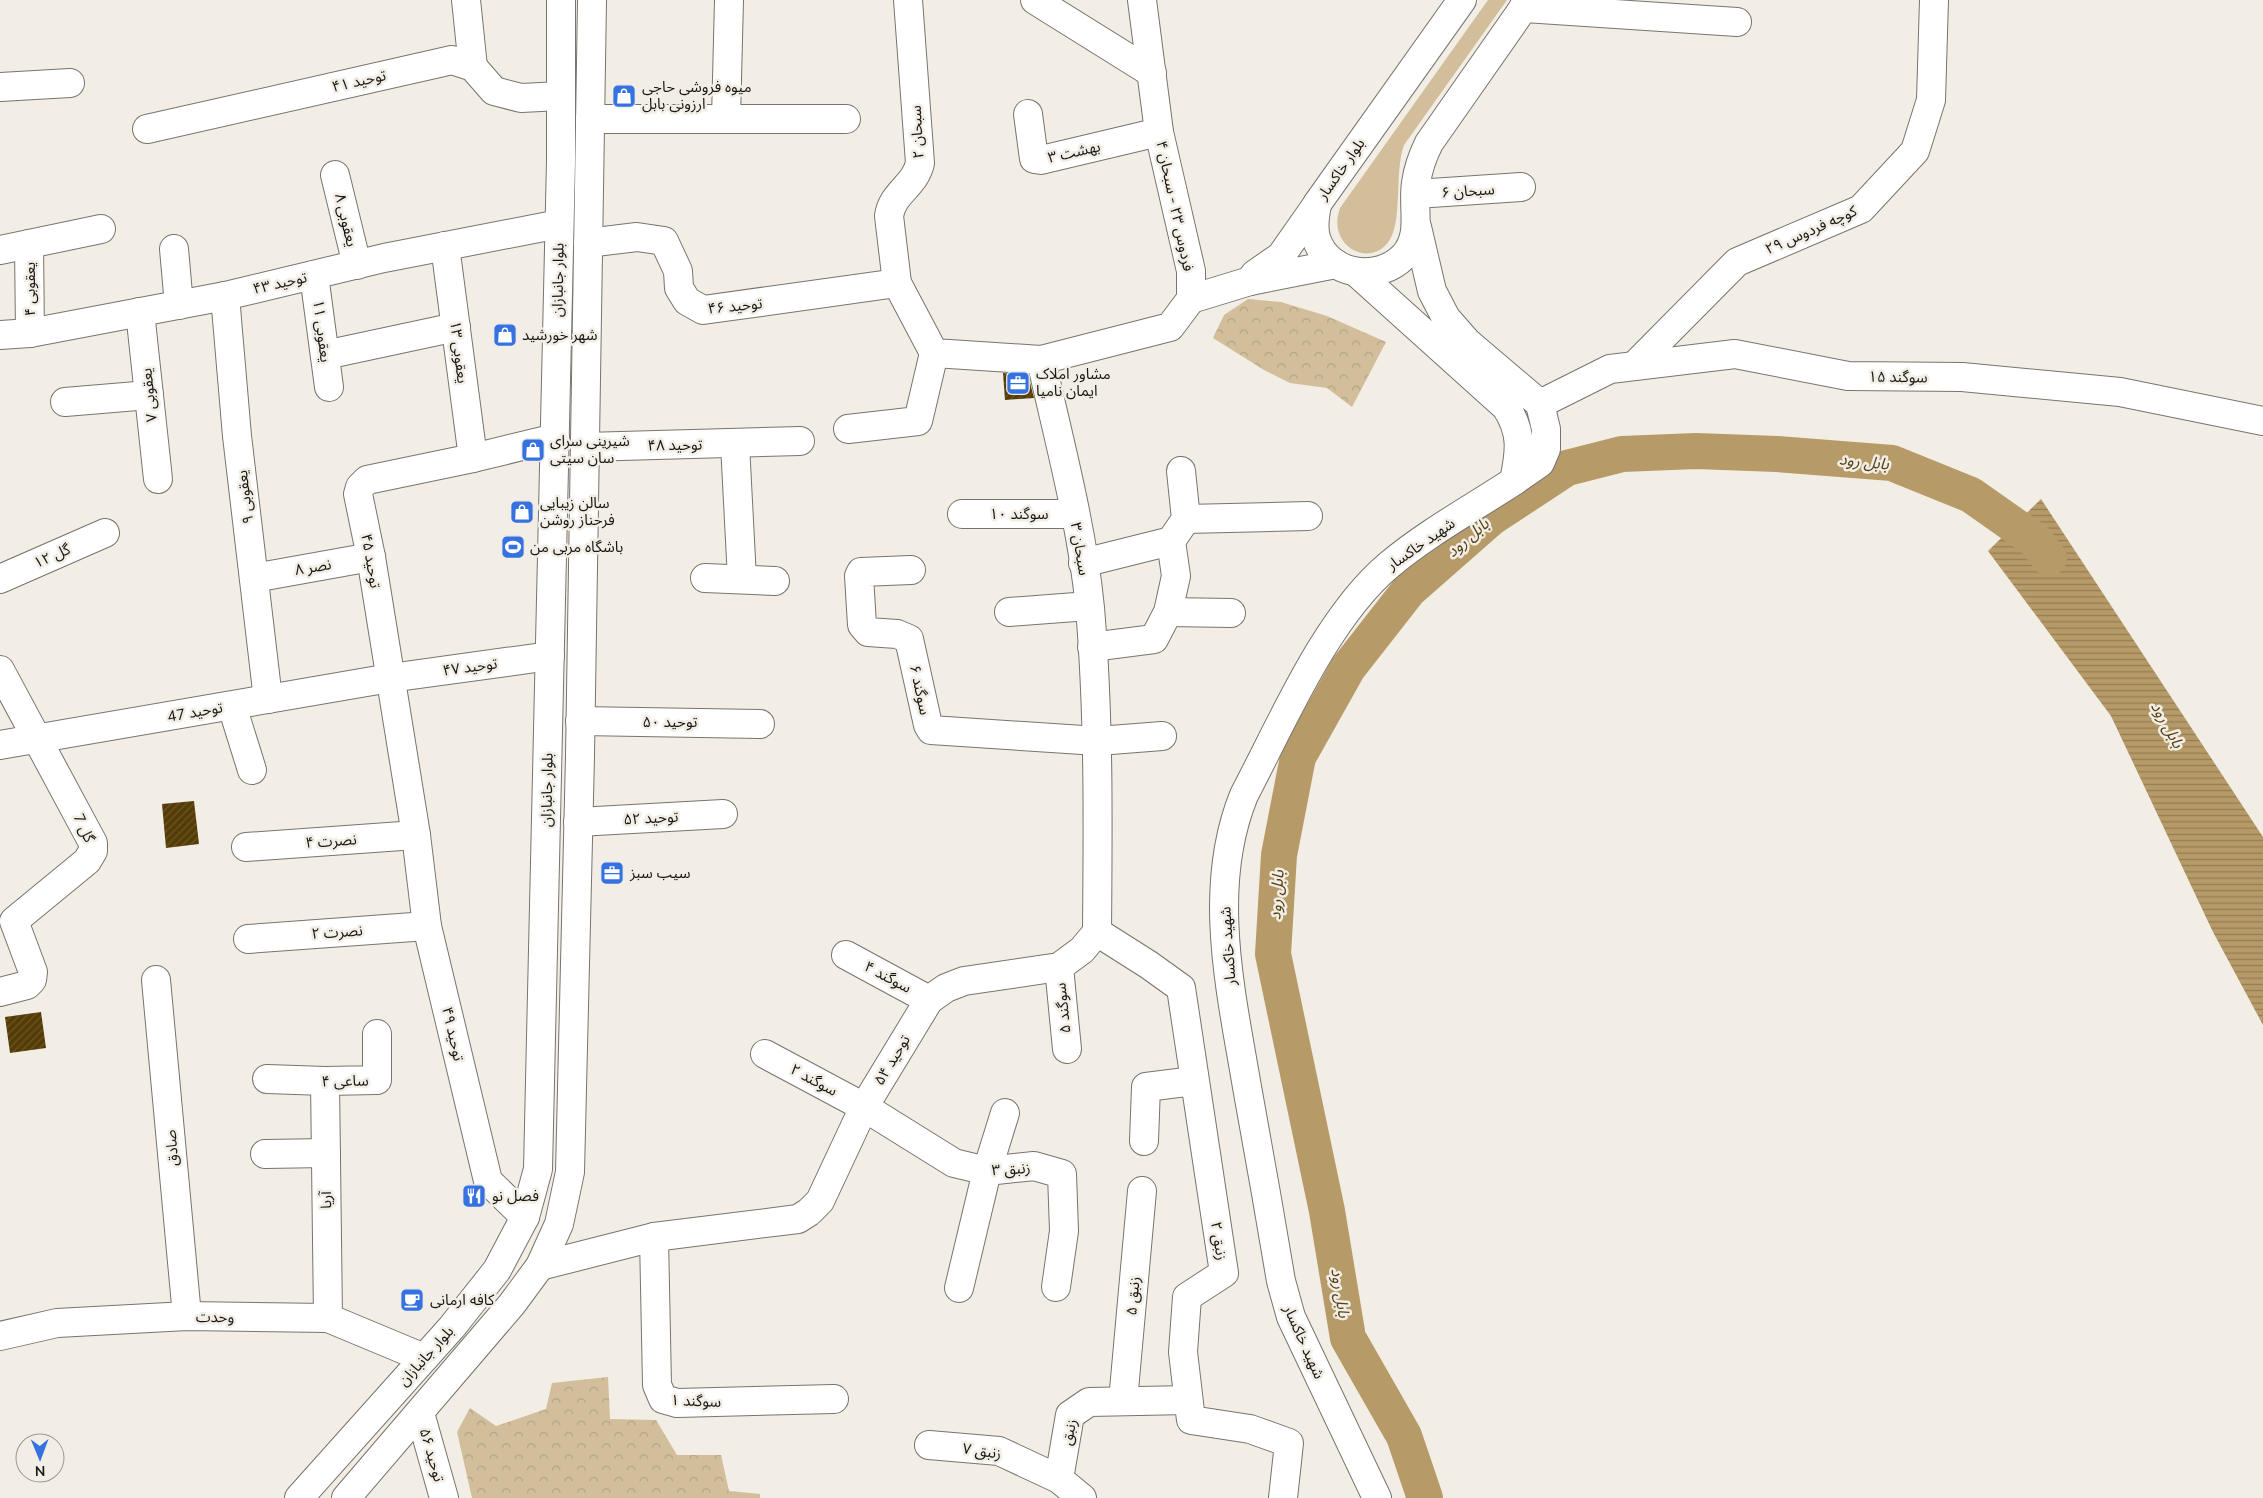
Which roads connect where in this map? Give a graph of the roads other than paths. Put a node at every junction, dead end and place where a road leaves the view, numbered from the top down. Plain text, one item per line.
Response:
1 (466, 0) edge
2 (561, 0) edge
3 (592, 0) edge
4 (729, 0) edge
5 (908, 0) edge
6 (1035, 0) edge
7 (1142, 0) edge
8 (1462, 0) edge
9 (1934, 0) edge
10 (1526, 4) edge
11 (1737, 22) dead end
12 (473, 67) junction
13 (1152, 73) junction
14 (70, 83) dead end
15 (0, 87) edge
16 (561, 96) junction
17 (1028, 114) dead end
18 (726, 118) junction
19 (590, 119) junction
20 (846, 119) dead end
21 (147, 129) dead end
22 (1158, 132) junction
23 (335, 175) dead end
24 (1521, 187) dead end
25 (1416, 194) junction
26 (1318, 203) junction
27 (559, 224) junction
28 (1417, 227) junction
29 (101, 229) dead end
30 (588, 243) junction
31 (30, 244) junction
32 (445, 246) junction
33 (174, 249) dead end
34 (0, 250) edge
35 (357, 265) junction
36 (1346, 268) junction
37 (314, 275) junction
38 (1250, 281) junction
39 (897, 284) junction
40 (225, 296) junction
41 (1191, 298) junction
42 (179, 305) junction
43 (140, 312) junction
44 (456, 327) junction
45 (30, 333) junction
46 (0, 335) edge
47 (934, 353) junction
48 (325, 355) junction
49 (1041, 360) junction
50 (1634, 366) junction
51 (329, 387) dead end
52 (149, 395) junction
53 (65, 402) dead end
54 (1540, 404) junction
55 (2263, 420) edge
56 (848, 429) dead end
57 (555, 438) junction
58 (800, 440) dead end
59 (735, 444) junction
60 (585, 447) junction
61 (473, 458) junction
62 (1181, 471) dead end
63 (158, 479) dead end
64 (1514, 481) junction
65 (962, 514) dead end
66 (1075, 514) junction
67 (1308, 516) dead end
68 (1186, 519) junction
69 (105, 533) dead end
70 (1171, 541) junction
71 (371, 557) junction
72 (1083, 563) junction
73 (911, 570) dead end
74 (254, 578) junction
75 (705, 578) dead end
76 (0, 579) edge
77 (742, 579) junction
78 (775, 581) dead end
79 (1090, 606) junction
80 (1009, 612) dead end
81 (1168, 612) junction
82 (1231, 614) dead end
83 (1092, 647) junction
84 (550, 656) junction
85 (0, 670) edge
86 (390, 678) junction
87 (268, 699) junction
88 (232, 706) junction
89 (580, 721) junction
90 (760, 724) dead end
91 (1162, 736) dead end
92 (38, 739) junction
93 (1098, 741) junction
94 (0, 744) edge
95 (252, 770) dead end
96 (723, 814) dead end
97 (578, 822) junction
98 (416, 835) junction
99 (246, 847) dead end
100 (427, 926) junction
101 (1097, 932) junction
102 (248, 939) dead end
103 (846, 955) dead end
104 (1059, 968) junction
105 (156, 980) dead end
106 (0, 992) edge
107 (929, 1000) junction
108 (377, 1034) dead end
109 (1067, 1049) dead end
110 (764, 1054) dead end
111 (267, 1079) dead end
112 (325, 1081) junction
113 (1194, 1081) junction
114 (864, 1107) junction
115 (1005, 1112) dead end
116 (1144, 1141) dead end
117 (264, 1154) dead end
118 (326, 1154) junction
119 (987, 1171) junction
120 (1142, 1191) dead end
121 (524, 1217) junction
122 (654, 1237) junction
123 (540, 1266) junction
124 (1056, 1287) dead end
125 (959, 1288) dead end
126 (187, 1316) junction
127 (328, 1318) junction
128 (0, 1336) edge
129 (424, 1358) junction
130 (834, 1399) dead end
131 (1188, 1400) junction
132 (1123, 1401) junction
133 (420, 1413) junction
134 (929, 1445) dead end
135 (1059, 1479) junction
136 (300, 1498) edge
137 (346, 1498) edge
138 (444, 1498) edge
139 (1082, 1498) edge
140 (1283, 1498) edge
141 (1377, 1498) edge

1 - 12 main road
2 - 16 main road, بلوار جانبازان
3 - 19 main road, بلوار جانبازان
4 - 18 main road
5 - 39 main road, سبحان ۲
6 - 13 main road
7 - 13 main road, فردوس ۲۳ - سبحان ۴
8 - 26 main road, بلوار خاکسار
9 - 50 main road, کوچه فردوس ۲۹
10 - 11 main road
10 - 25 main road
12 - 16 main road
12 - 21 main road, توحید ۴۱
13 - 22 main road, فردوس ۲۳ - سبحان ۴
14 - 15 main road
16 - 27 main road, بلوار جانبازان
17 - 22 main road, بهشت ۳
18 - 19 main road
18 - 20 main road
19 - 30 main road, بلوار جانبازان
22 - 41 main road, فردوس ۲۳ - سبحان ۴
23 - 35 main road, یعقوبی ۸
24 - 25 main road, سبحان ۶
25 - 28 main road
26 - 36 main road, بلوار خاکسار
26 - 38 main road
27 - 32 main road, توحید ۴۳
27 - 57 main road, بلوار جانبازان
28 - 36 main road
28 - 54 main road
29 - 31 main road
30 - 39 main road, توحید ۴۶
30 - 60 main road, بلوار جانبازان
31 - 34 main road
31 - 45 main road, یعقوبی ۴
32 - 35 main road, توحید ۴۳
32 - 44 main road, یعقوبی ۱۳
33 - 42 main road
35 - 37 main road, توحید ۴۳
36 - 38 main road
36 - 64 main road, بلوار خاکسار
37 - 40 main road, توحید ۴۳
37 - 48 main road, یعقوبی ۱۱
38 - 41 main road
39 - 47 main road
40 - 42 main road, توحید ۴۳
40 - 74 main road, یعقوبی ۹
41 - 49 main road
42 - 43 main road, توحید ۴۳
43 - 45 main road, توحید ۴۳
43 - 52 main road, یعقوبی ۷
44 - 48 main road
44 - 61 main road, یعقوبی ۱۳
45 - 46 main road, توحید ۴۳
47 - 49 main road
47 - 56 main road
48 - 51 main road, یعقوبی ۱۱
49 - 66 main road, سبحان ۳
50 - 54 main road, سوگند ۱۵
50 - 55 main road, سوگند ۱۵
52 - 53 main road
52 - 63 main road, یعقوبی ۷
54 - 64 main road, شهید خاکسار
57 - 61 main road, توحید ۴۵
57 - 84 main road, بلوار جانبازان
58 - 59 main road, توحید ۴۸
59 - 60 main road, توحید ۴۸
59 - 77 main road
60 - 89 main road, بلوار جانبازان
61 - 71 main road, توحید ۴۵
62 - 68 main road
64 - 141 main road, شهید خاکسار
65 - 66 main road, سوگند ۱۰
66 - 72 main road, سبحان ۳
67 - 68 main road
68 - 70 main road
69 - 76 main road, گل ۱۲
70 - 72 main road
70 - 81 main road
71 - 74 main road, نصر ۸
71 - 86 main road, توحید ۴۵
72 - 79 main road, سبحان ۳
73 - 93 main road, سوگند ۶
74 - 87 main road, یعقوبی ۹
75 - 77 main road
77 - 78 main road
79 - 80 main road
79 - 83 main road, سبحان ۳
81 - 82 main road
81 - 83 main road
83 - 93 main road, سبحان ۳
84 - 86 main road, توحید ۴۷
84 - 121 main road, بلوار جانبازان
85 - 92 main road
86 - 87 main road, توحید 47
86 - 98 main road, توحید ۴۵
87 - 88 main road, توحید 47
88 - 92 main road, توحید 47
88 - 95 main road
89 - 90 main road, توحید ۵۰
89 - 97 main road, بلوار جانبازان
91 - 93 main road
92 - 94 main road, توحید 47
92 - 106 main road, گل 7
93 - 101 main road
96 - 97 main road, توحید ۵۲
97 - 123 main road, بلوار جانبازان
98 - 99 main road, نصرت ۴
98 - 100 main road, توحید ۴۹
100 - 102 main road, نصرت ۲
100 - 121 main road, توحید ۴۹
101 - 104 main road
101 - 113 main road, زنبق ۲
103 - 107 main road, سوگند ۴
104 - 107 main road, توحید ۵۴
104 - 109 main road, سوگند ۵
105 - 126 main road, صادق
107 - 114 main road, توحید ۵۴
108 - 112 main road, ساعی ۴
110 - 114 main road, سوگند ۲
111 - 112 main road, ساعی ۴
112 - 118 main road, آریا
113 - 116 main road
113 - 131 main road, زنبق ۲
114 - 119 main road, زنبق ۳
114 - 122 main road, توحید ۵۴
115 - 119 main road
117 - 118 main road
118 - 127 main road, آریا
119 - 124 main road, زنبق ۳
119 - 125 main road
120 - 132 main road, زنبق ۵
121 - 129 main road, بلوار جانبازان
122 - 123 main road, توحید ۵۴
122 - 130 main road, سوگند ۱
123 - 133 main road, بلوار جانبازان
126 - 127 main road, وحدت
126 - 128 main road, وحدت
127 - 129 main road, وحدت
129 - 136 main road, بلوار جانبازان
131 - 132 main road, زنبق
131 - 140 main road, زنبق ۲
132 - 135 main road, زنبق
133 - 137 main road, بلوار جانبازان
133 - 138 main road, توحید ۵۶
134 - 135 main road, زنبق ۷
135 - 139 main road

